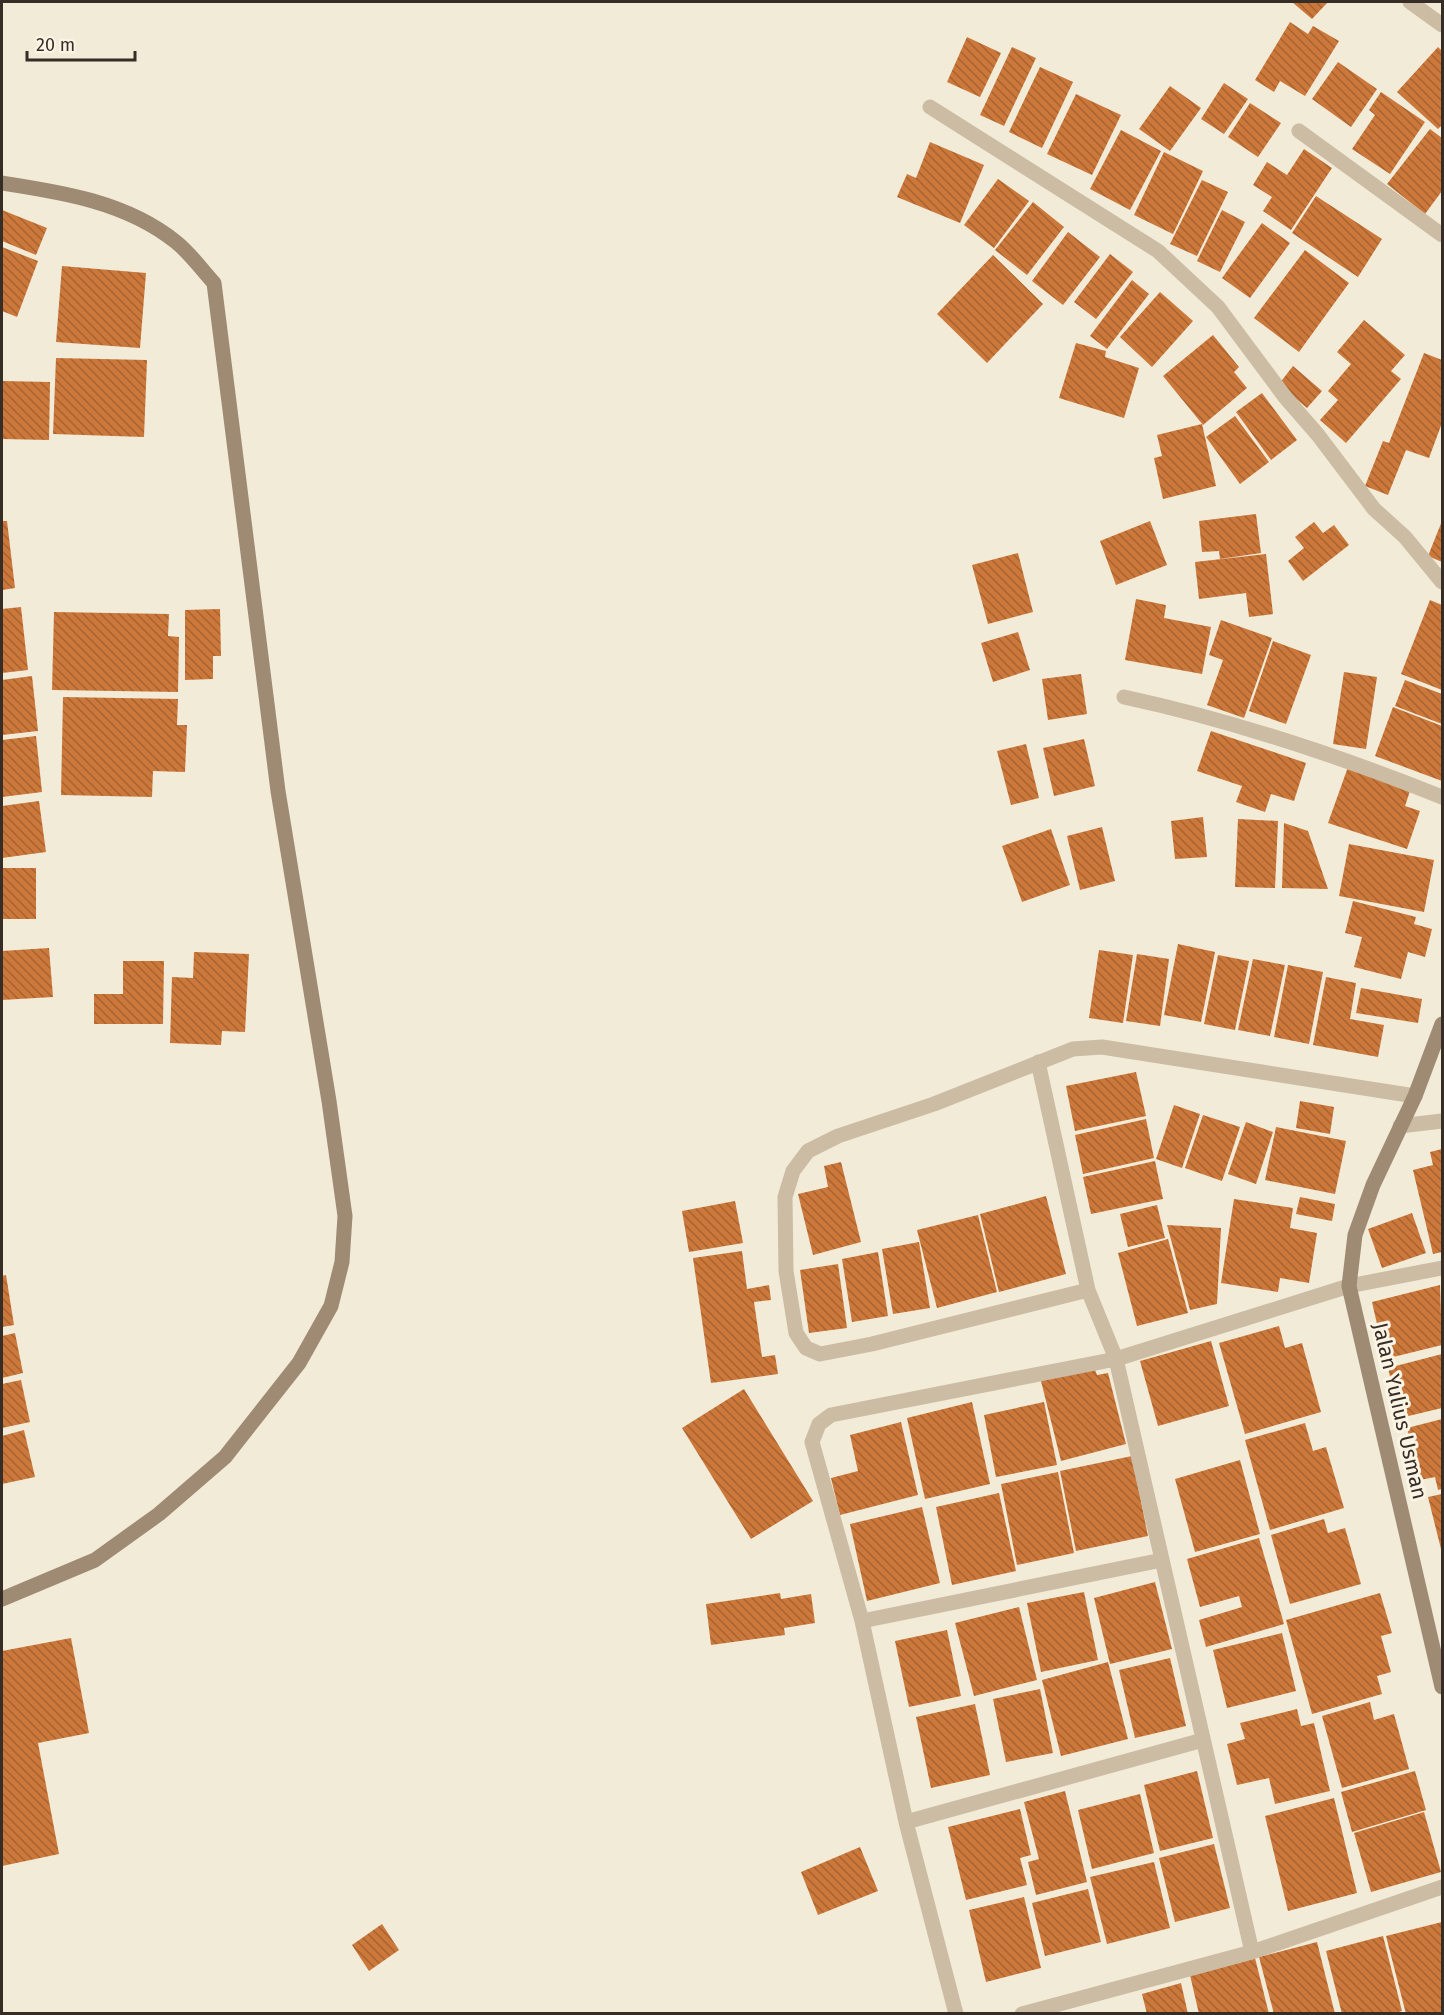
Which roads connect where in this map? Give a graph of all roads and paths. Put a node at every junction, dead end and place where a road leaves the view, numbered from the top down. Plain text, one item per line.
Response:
1 (1410, 2) edge
2 (1443, 25) edge
3 (930, 107) dead end
4 (1299, 131) dead end
5 (2, 183) edge
6 (1443, 235) edge
7 (1443, 582) edge
8 (1124, 697) dead end
9 (1443, 797) edge
10 (1443, 1024) edge
11 (1038, 1062) junction
12 (1415, 1096) junction
13 (1443, 1121) edge
14 (1400, 1126) junction
15 (1443, 1268) edge
16 (1349, 1286) junction
17 (1088, 1290) junction
18 (1116, 1359) junction
19 (1162, 1560) junction
20 (2, 1599) edge
21 (862, 1621) junction
22 (1443, 1687) edge
23 (1203, 1740) junction
24 (906, 1822) junction
25 (1443, 1887) edge
26 (1252, 1952) junction
27 (956, 2013) edge
28 (1022, 2013) edge

1 - 2 street
3 - 7 street
4 - 6 street
5 - 20 street
8 - 9 street
10 - 12 street, Jalan Yulius Usman
11 - 12 street
11 - 17 street
11 - 17 street
12 - 14 street, Jalan Yulius Usman
13 - 14 street
14 - 16 street, Jalan Yulius Usman
15 - 16 street
16 - 18 street
16 - 22 street, Jalan Yulius Usman
17 - 18 street
18 - 19 street
18 - 21 street
19 - 21 street
19 - 23 street
21 - 24 street
23 - 24 street
23 - 26 street
24 - 27 street
25 - 26 street
26 - 28 street

